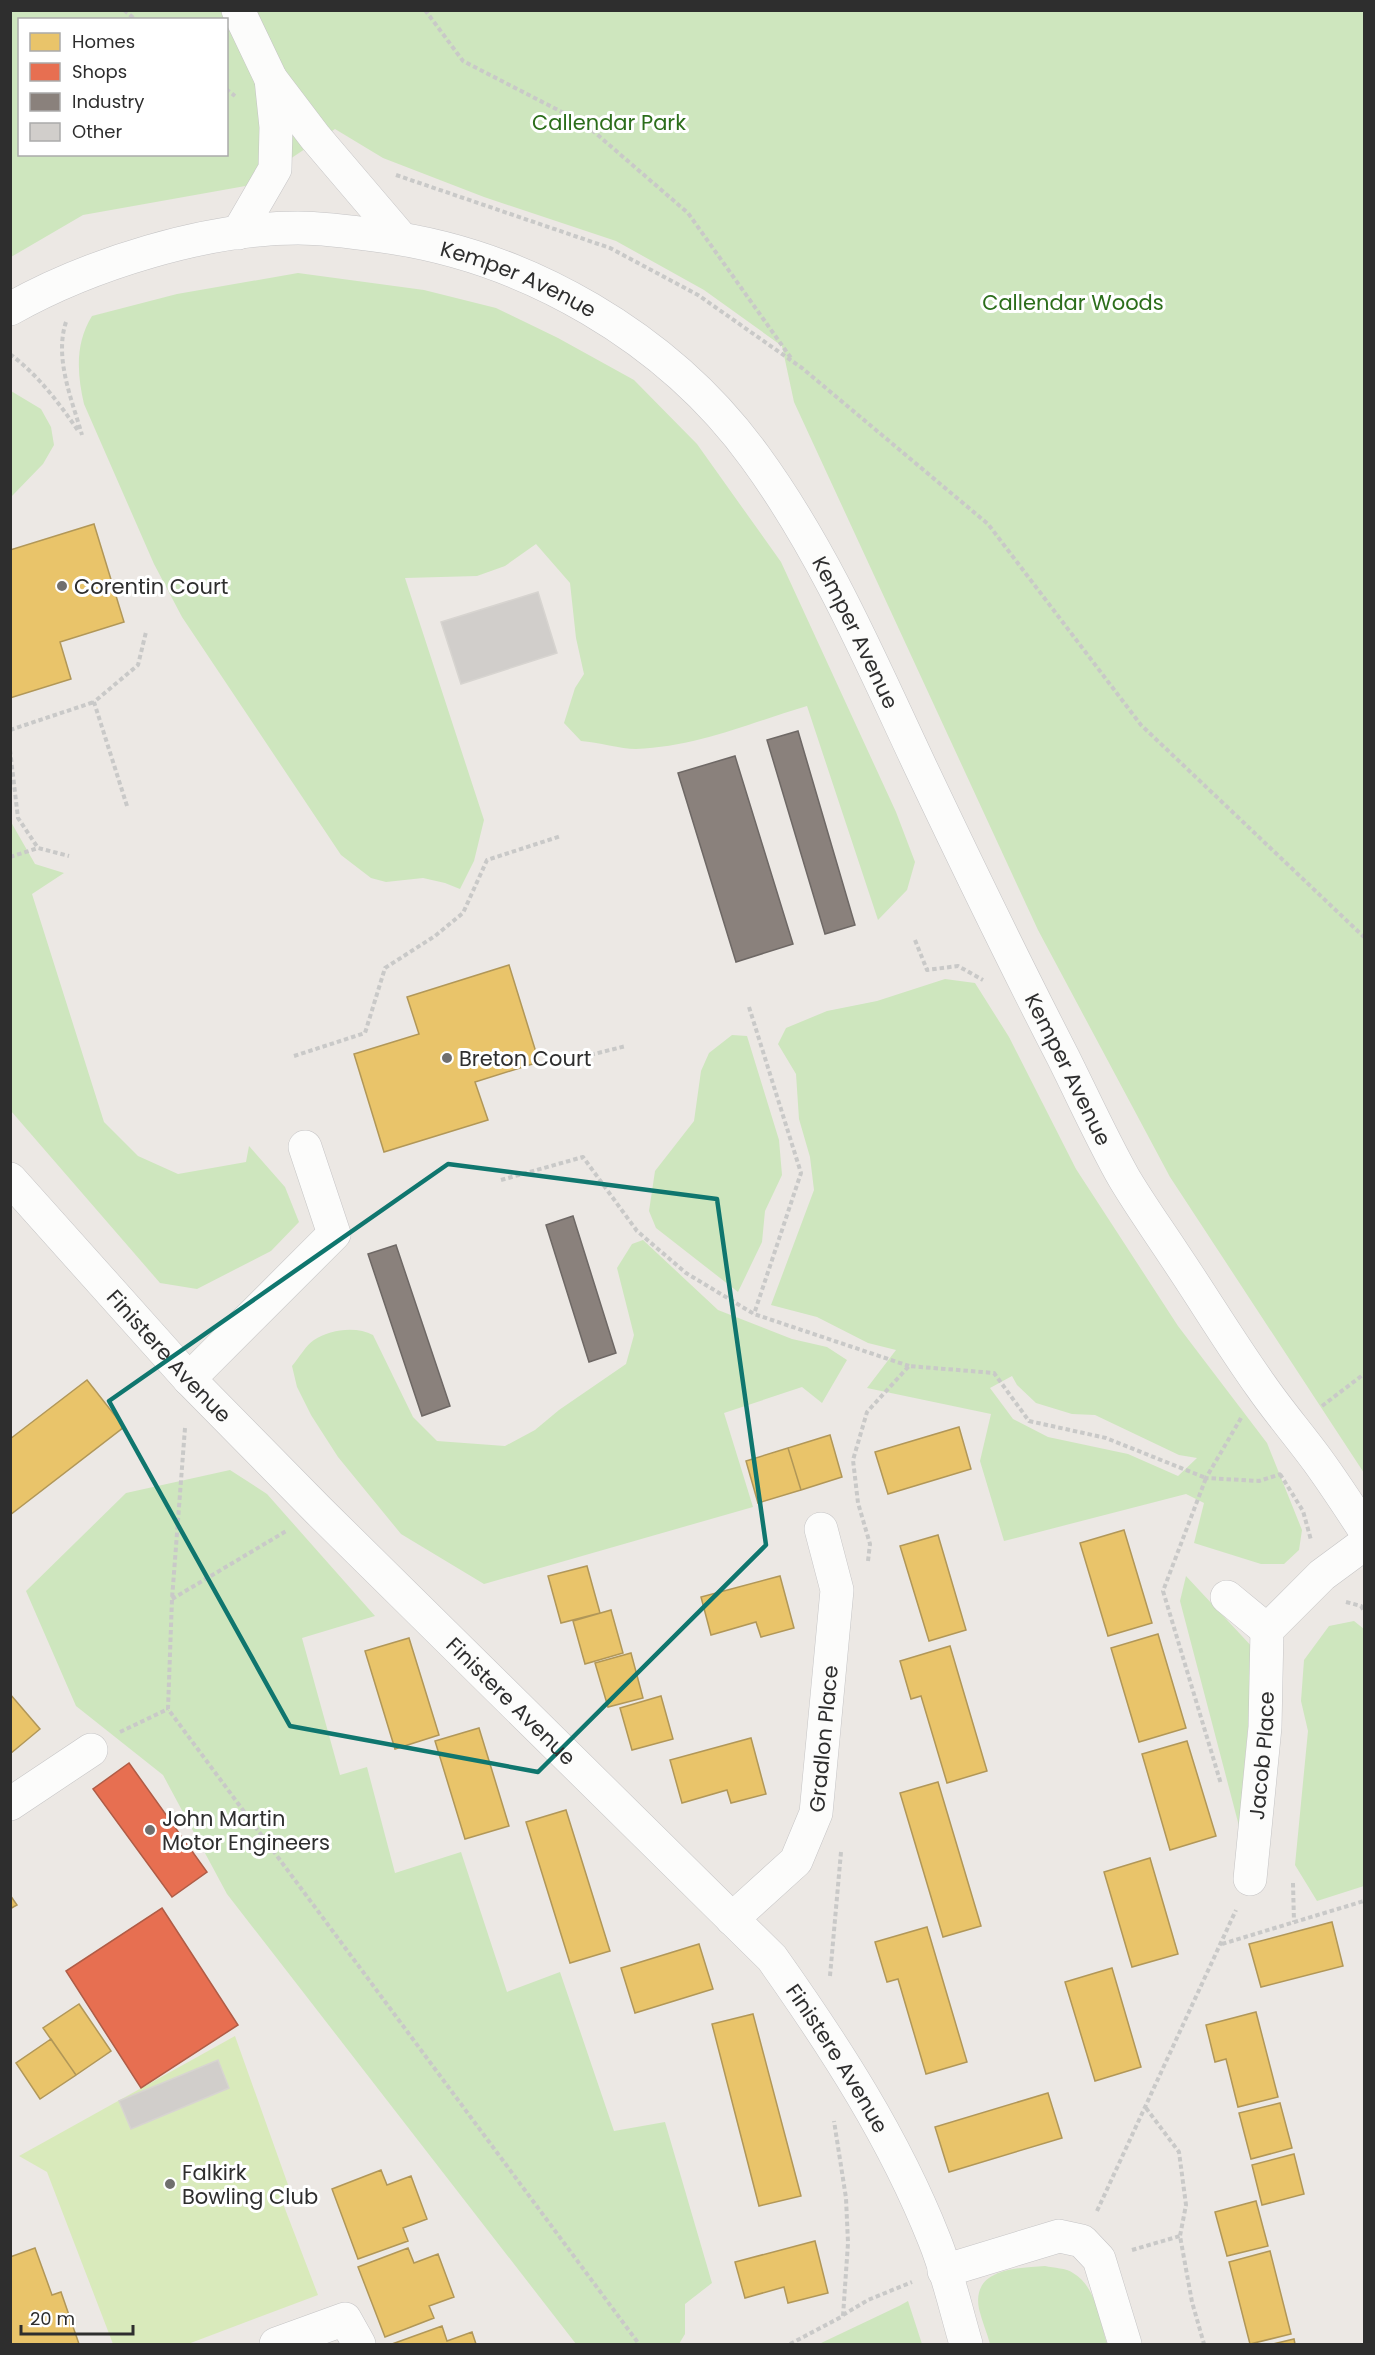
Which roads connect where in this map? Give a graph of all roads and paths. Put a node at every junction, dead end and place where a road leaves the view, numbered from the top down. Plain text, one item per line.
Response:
1 (238, 10) edge
2 (425, 10) edge
3 (272, 80) junction
4 (386, 172) dead end
5 (238, 233) junction
6 (401, 238) junction
7 (88, 273) junction
8 (10, 309) edge
9 (10, 354) edge
10 (793, 361) junction
11 (146, 632) dead end
12 (94, 702) junction
13 (10, 730) edge
14 (10, 750) edge
15 (127, 806) dead end
16 (561, 836) dead end
17 (38, 848) junction
18 (69, 856) dead end
19 (10, 857) edge
20 (1365, 937) edge
21 (749, 1007) dead end
22 (626, 1046) dead end
23 (294, 1056) dead end
24 (554, 1064) dead end
25 (305, 1147) dead end
26 (10, 1179) edge
27 (501, 1180) dead end
28 (754, 1314) junction
29 (909, 1366) junction
30 (1365, 1374) edge
31 (189, 1379) junction
32 (1260, 1385) junction
33 (1292, 1426) junction
34 (1319, 1462) junction
35 (1206, 1478) junction
36 (319, 1511) junction
37 (821, 1529) dead end
38 (1365, 1529) edge
39 (1365, 1544) edge
40 (868, 1567) dead end
41 (1227, 1597) dead end
42 (172, 1599) junction
43 (1267, 1630) junction
44 (168, 1709) junction
45 (91, 1750) joint
46 (1223, 1790) dead end
47 (10, 1804) edge
48 (841, 1851) dead end
49 (1250, 1878) joint
50 (1293, 1883) dead end
51 (1365, 1901) edge
52 (732, 1919) junction
53 (1294, 1922) junction
54 (1221, 1944) junction
55 (825, 2034) junction
56 (1146, 2108) junction
57 (833, 2116) dead end
58 (1109, 2187) dead end
59 (1180, 2236) junction
60 (1099, 2259) junction
61 (944, 2271) junction
62 (908, 2283) dead end
63 (843, 2316) junction
64 (352, 2332) edge
65 (276, 2344) edge
66 (639, 2344) edge
67 (790, 2344) edge
68 (966, 2344) edge
69 (1125, 2344) edge
70 (1204, 2344) edge

1 - 3 street
2 - 10 path
3 - 5 street
3 - 6 street
4 - 10 path
5 - 6 street, Kemper Avenue
5 - 7 street, Kemper Avenue
6 - 32 street, Kemper Avenue
7 - 8 street, Kemper Avenue
7 - 9 path
10 - 20 path
11 - 12 path
12 - 13 path
12 - 15 path
14 - 17 path
16 - 23 path
17 - 18 path
17 - 19 path
21 - 28 path
22 - 24 path
25 - 31 street
26 - 31 street, Finistere Avenue
27 - 28 path
28 - 29 path
29 - 35 path
29 - 40 path
30 - 33 path
31 - 36 street, Finistere Avenue
31 - 42 path
32 - 33 street, Kemper Avenue
32 - 35 path
33 - 34 street, Kemper Avenue
34 - 35 path
34 - 38 street, Kemper Avenue
35 - 46 path
36 - 42 path
36 - 52 street, Finistere Avenue
37 - 52 street, Gradlon Place
39 - 43 street
41 - 43 street
42 - 44 path
43 - 49 street, Jacob Place
44 - 45 path
44 - 66 path
45 - 47 street
48 - 55 path
49 - 54 path
50 - 53 path
51 - 53 path
52 - 55 street, Finistere Avenue
53 - 54 path
54 - 56 path
55 - 61 street, Finistere Avenue
56 - 58 path
56 - 59 path
57 - 63 path
59 - 60 path
59 - 70 path
60 - 61 street
60 - 69 street
61 - 68 street, Finistere Avenue
62 - 63 path
63 - 67 path
64 - 65 street

